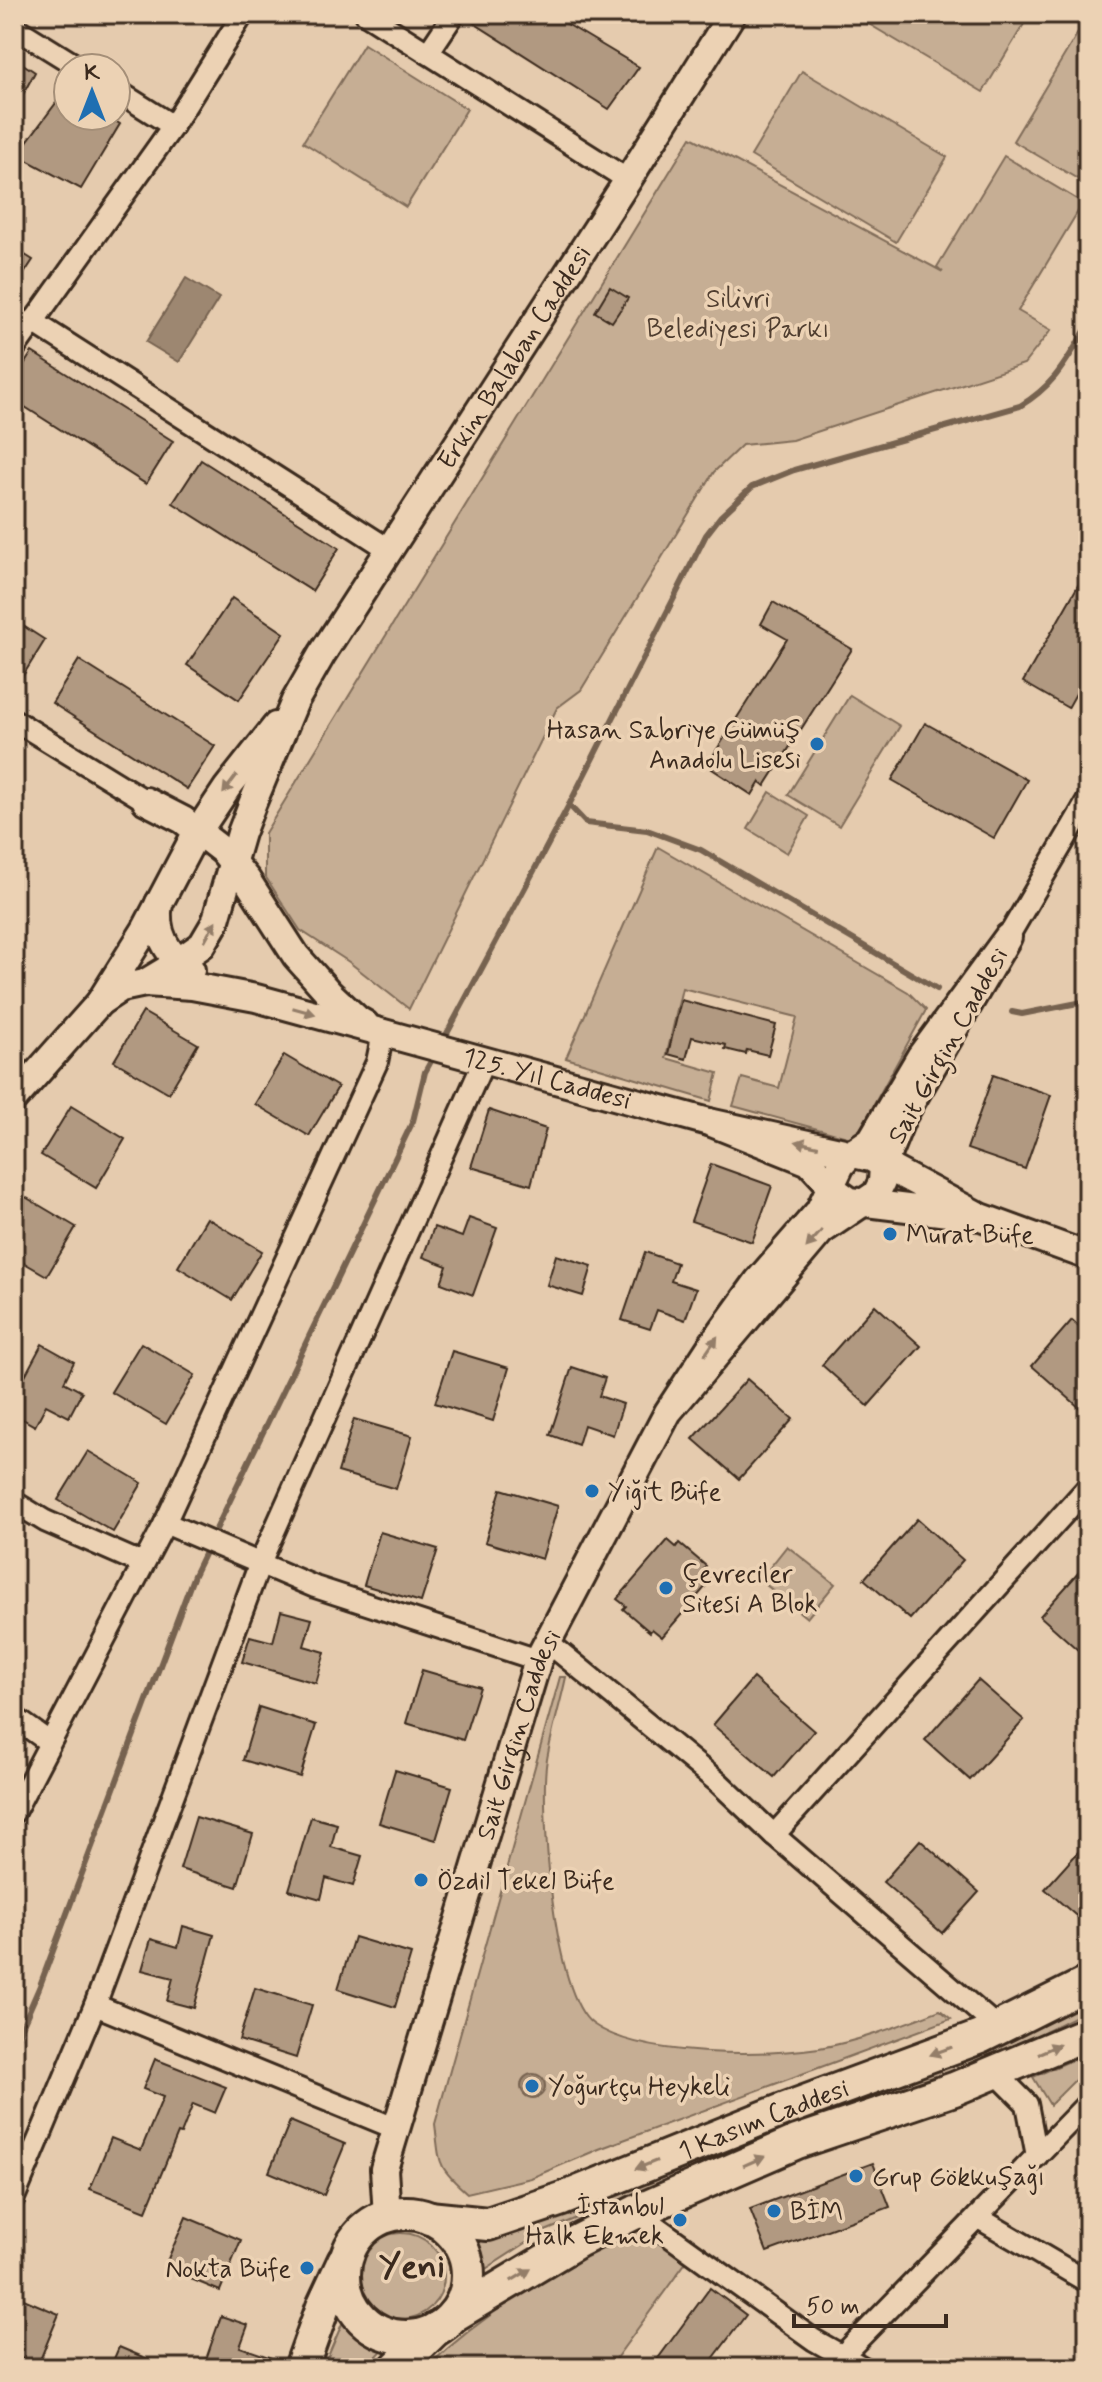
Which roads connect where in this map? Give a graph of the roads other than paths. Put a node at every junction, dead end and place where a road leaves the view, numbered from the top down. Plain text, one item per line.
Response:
1 (243, 14) edge
2 (366, 14) edge
3 (454, 14) edge
4 (732, 14) edge
5 (14, 27) edge
6 (54, 52) edge
7 (428, 53) junction
8 (132, 100) edge
9 (173, 126) junction
10 (628, 180) junction
11 (32, 321) junction
12 (14, 349) edge
13 (390, 550) junction
14 (295, 701) junction
15 (14, 720) edge
16 (1088, 800) edge
17 (146, 801) junction
18 (198, 831) junction
19 (181, 861) junction
20 (240, 872) junction
21 (159, 903) junction
22 (1008, 937) junction
23 (178, 963) junction
24 (145, 983) junction
25 (256, 998) junction
26 (100, 1002) junction
27 (383, 1033) junction
28 (484, 1061) junction
29 (14, 1099) edge
30 (709, 1122) junction
31 (851, 1154) junction
32 (883, 1165) junction
33 (830, 1185) junction
34 (862, 1203) junction
35 (981, 1217) junction
36 (1088, 1256) edge
37 (668, 1412) junction
38 (1088, 1487) edge
39 (14, 1502) edge
40 (165, 1523) junction
41 (260, 1563) junction
42 (143, 1564) junction
43 (543, 1652) junction
44 (14, 1717) edge
45 (49, 1742) junction
46 (14, 1812) edge
47 (774, 1835) junction
48 (1088, 1983) edge
49 (95, 2005) junction
50 (998, 2028) junction
51 (1088, 2033) edge
52 (995, 2072) junction
53 (1088, 2103) edge
54 (397, 2129) junction
55 (1037, 2156) junction
56 (14, 2198) edge
57 (636, 2212) junction
58 (387, 2216) junction
59 (977, 2217) junction
60 (429, 2218) junction
61 (347, 2254) junction
62 (1088, 2282) edge
63 (445, 2322) junction
64 (838, 2361) edge
65 (301, 2368) edge
66 (396, 2368) edge
67 (864, 2368) edge

1 - 9 street
2 - 7 street
3 - 7 street
4 - 10 street, Erkin Balaban Caddesi
5 - 6 street
7 - 10 street
8 - 9 street
9 - 11 street
10 - 13 street, Erkin Balaban Caddesi
11 - 12 street
11 - 13 street
13 - 14 street, Erkin Balaban Caddesi
14 -> 18 street, Erkin Balaban Caddesi
14 - 20 street, Erkin Balaban Caddesi
15 - 17 street
16 - 22 street
17 - 18 street
17 - 19 street
18 - 19 street, Erkin Balaban Caddesi
18 - 20 street
19 - 21 street, Erkin Balaban Caddesi
23 -> 20 street, Erkin Balaban Caddesi
20 - 27 street
21 - 23 street
21 - 26 street, Erkin Balaban Caddesi
22 - 31 street, Sait Girgin Caddesi
22 - 32 street, Sait Girgin Caddesi
23 - 24 street, Erkin Balaban Caddesi
23 - 25 street
24 - 25 street
24 - 26 street, Erkin Balaban Caddesi
25 -> 27 street, 125. Yıl Caddesi
26 - 29 street, Erkin Balaban Caddesi
27 - 28 street, 125. Yıl Caddesi
27 - 40 street
28 - 30 street, 125. Yıl Caddesi
28 - 41 street
31 -> 30 street, 125. Yıl Caddesi
30 - 33 street, 125. Yıl Caddesi
31 - 32 street, 125. Yıl Caddesi
31 - 33 street, Sait Girgin Caddesi
32 - 34 street, Sait Girgin Caddesi
32 - 35 street, 125. Yıl Caddesi
33 - 34 street, 125. Yıl Caddesi
37 -> 33 street, Sait Girgin Caddesi
34 - 35 street, 125. Yıl Caddesi
34 -> 37 street, Sait Girgin Caddesi
35 - 36 street, 125. Yıl Caddesi
37 - 43 street, Sait Girgin Caddesi
38 - 47 street
39 - 42 street
40 - 41 street
40 - 42 street
41 - 43 street
41 - 49 street
42 - 45 street
43 - 47 street
43 - 54 street, Sait Girgin Caddesi
44 - 45 street
45 - 46 street
47 - 50 street
48 - 50 main road, 1 Kasım Caddesi
49 - 54 street
49 - 56 street
50 -> 60 main road, 1 Kasım Caddesi
52 -> 51 main road, 1 Kasım Caddesi
52 - 55 street
57 -> 52 main road, 1 Kasım Caddesi
53 - 55 street
54 - 58 street, Sait Girgin Caddesi
55 - 59 street
63 -> 57 main road, 1 Kasım Caddesi
57 - 64 street
58 - 60 main road
58 - 61 main road
59 - 62 street
59 - 64 street
60 - 63 main road
61 - 63 main road
61 - 65 main road
63 - 66 main road
64 - 67 street

